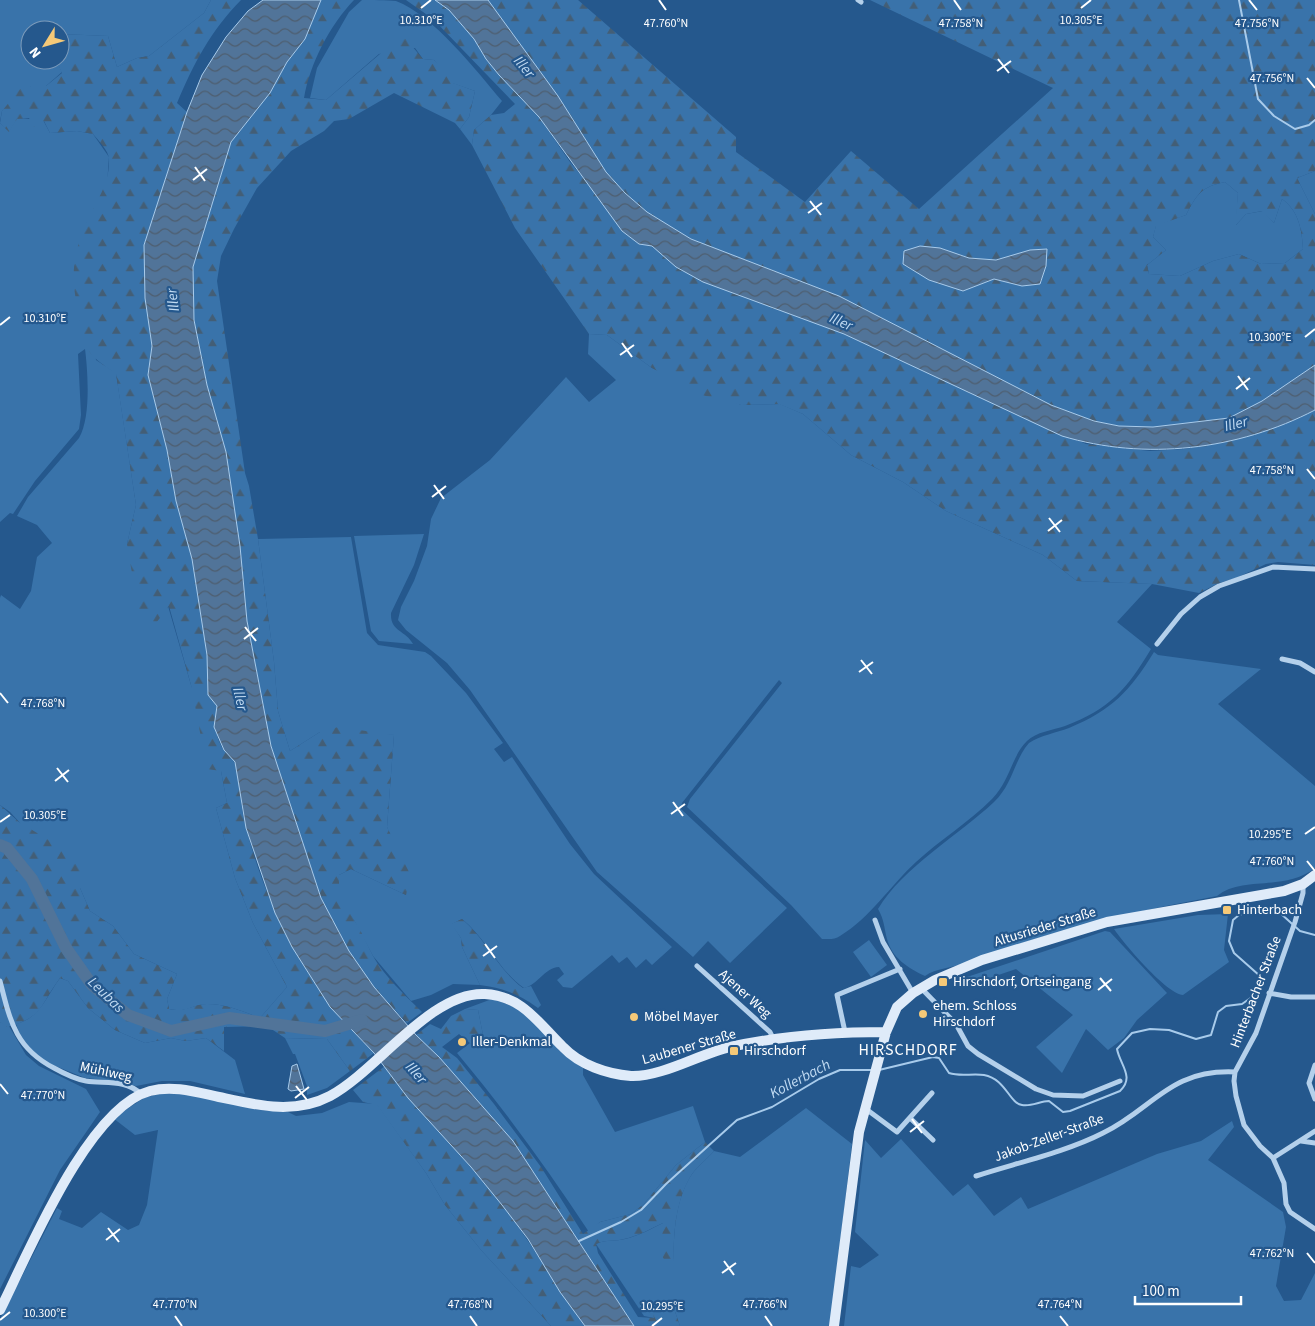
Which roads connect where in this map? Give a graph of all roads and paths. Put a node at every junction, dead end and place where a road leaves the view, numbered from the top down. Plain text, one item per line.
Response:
1 (1315, 570) edge
2 (1157, 644) dead end
3 (1282, 659) dead end
4 (1315, 672) edge
5 (1315, 875) edge
6 (1303, 884) junction
7 (875, 920) dead end
8 (697, 966) dead end
9 (900, 969) junction
10 (0, 980) edge
11 (917, 990) junction
12 (1269, 993) junction
13 (1315, 997) edge
14 (845, 1032) junction
15 (886, 1032) junction
16 (774, 1040) junction
17 (1315, 1065) edge
18 (1235, 1072) junction
19 (1120, 1081) dead end
20 (932, 1093) dead end
21 (141, 1094) junction
22 (1315, 1099) edge
23 (865, 1109) junction
24 (910, 1118) junction
25 (1315, 1132) edge
26 (933, 1140) dead end
27 (1300, 1141) junction
28 (1315, 1142) edge
29 (1273, 1158) junction
30 (976, 1176) dead end
31 (1315, 1229) edge
32 (0, 1310) edge
33 (834, 1326) edge

1 - 2 street
3 - 4 street
5 - 6 street, Altusrieder Straße
6 - 11 street, Altusrieder Straße
6 - 12 street, Hinterbacher Straße
7 - 9 street
8 - 16 street, Ajener Weg
9 - 11 street
9 - 14 street
10 - 21 street, Mühlweg
11 - 15 street, Altusrieder Straße
11 - 19 street
12 - 13 street
12 - 18 street, Hinterbacher Straße
14 - 15 street, Laubener Straße
14 - 16 street, Laubener Straße
15 - 23 street, Altusrieder Straße
16 - 21 street, Laubener Straße
17 - 22 street
18 - 29 street
18 - 30 street, Jakob-Zeller-Straße
20 - 24 street
21 - 32 street
23 - 24 street
23 - 33 street, Altusrieder Straße
24 - 26 street
25 - 27 street
27 - 28 street
27 - 29 street
29 - 31 street

